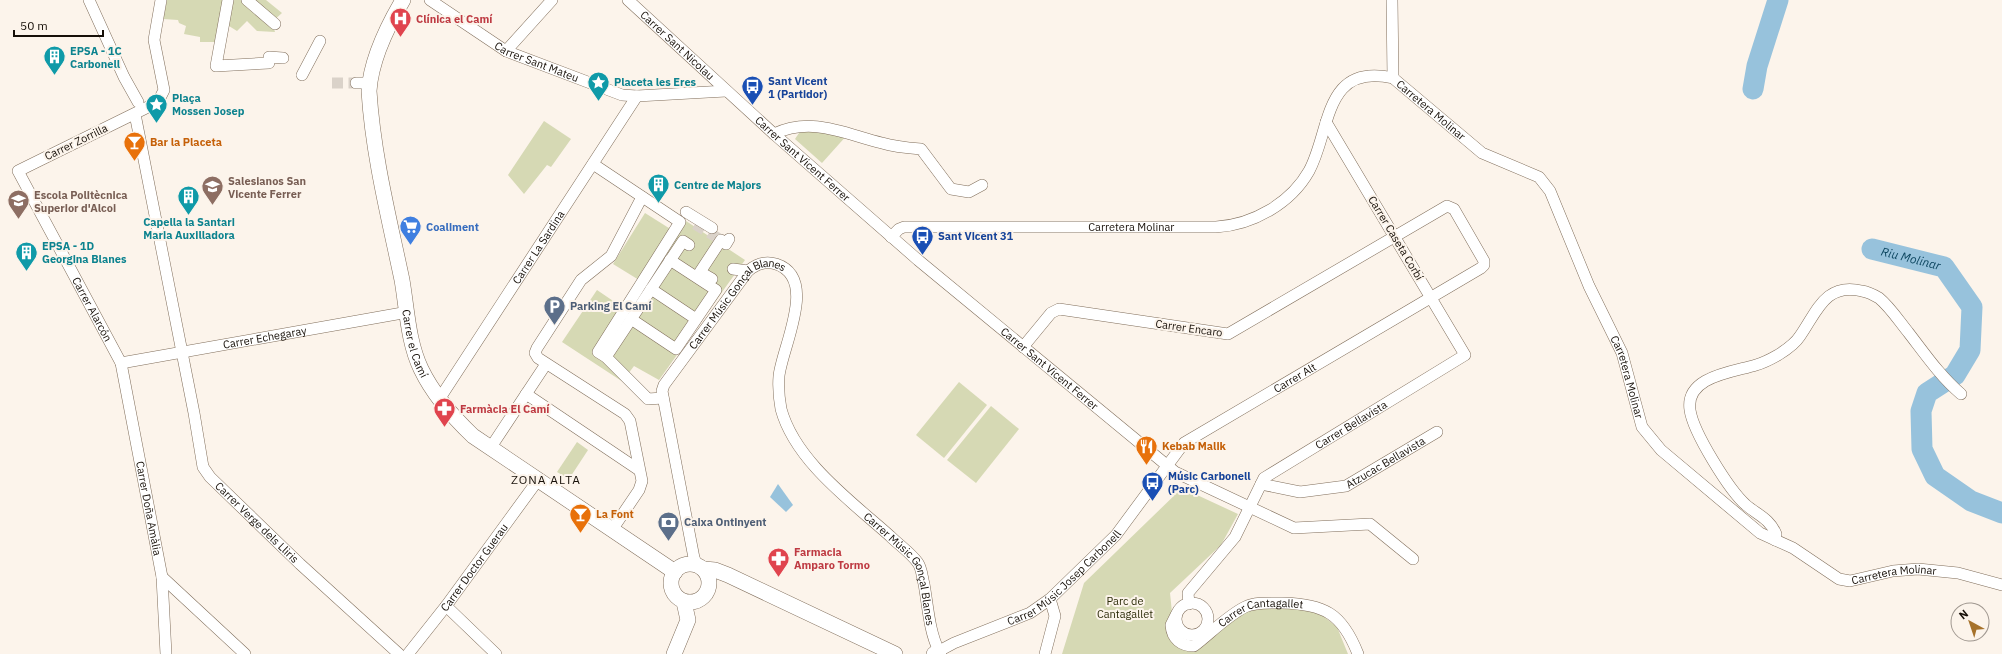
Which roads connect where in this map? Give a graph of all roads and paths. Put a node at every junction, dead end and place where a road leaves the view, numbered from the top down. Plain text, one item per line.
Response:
1 (89, 0) edge
2 (161, 0) edge
3 (228, 0) edge
4 (247, 0) edge
5 (402, 0) edge
6 (430, 0) edge
7 (552, 0) edge
8 (628, 0) edge
9 (1392, 0) edge
10 (275, 24) dead end
11 (320, 41) dead end
12 (506, 51) junction
13 (283, 58) dead end
14 (302, 75) dead end
15 (1393, 78) junction
16 (726, 91) junction
17 (637, 96) junction
18 (138, 102) dead end
19 (135, 114) junction
20 (1326, 122) junction
21 (774, 134) junction
22 (592, 164) junction
23 (18, 171) joint
24 (982, 186) dead end
25 (642, 197) junction
26 (686, 212) dead end
27 (712, 228) dead end
28 (1394, 236) junction
29 (891, 237) junction
30 (729, 239) dead end
31 (689, 245) dead end
32 (670, 260) junction
33 (733, 269) dead end
34 (748, 271) junction
35 (721, 285) dead end
36 (651, 289) junction
37 (1431, 298) junction
38 (408, 312) junction
39 (631, 319) junction
40 (696, 319) junction
41 (1022, 347) junction
42 (182, 352) junction
43 (1465, 355) joint
44 (606, 357) junction
45 (121, 363) junction
46 (546, 364) junction
47 (526, 394) junction
48 (1961, 394) dead end
49 (440, 398) junction
50 (662, 398) junction
51 (1436, 432) dead end
52 (491, 447) junction
53 (1166, 466) junction
54 (639, 470) junction
55 (538, 480) junction
56 (1261, 484) junction
57 (1250, 507) junction
58 (612, 530) junction
59 (1775, 540) junction
60 (1413, 559) dead end
61 (701, 567) junction
62 (675, 572) junction
63 (162, 577) junction
64 (2002, 585) edge
65 (1050, 599) junction
66 (684, 602) junction
67 (1189, 604) junction
68 (446, 606) junction
69 (1176, 615) junction
70 (937, 653) edge
71 (166, 654) edge
72 (245, 654) edge
73 (399, 654) edge
74 (408, 654) edge
75 (496, 654) edge
76 (674, 654) edge
77 (895, 654) edge
78 (1045, 654) edge
79 (1358, 654) edge

1 - 18 street
2 - 19 street, Carrer Zorrilla
3 - 13 street
4 - 10 street
5 - 38 street, Carrer el Camí
6 - 12 street, Carrer Sant Mateu
7 - 12 street
8 - 16 street, Carrer Sant Nicolau
9 - 15 street, Carretera Molinar
11 - 14 street
12 - 17 street, Carrer Sant Mateu
15 - 20 street, Carretera Molinar
15 - 59 street, Carretera Molinar
16 - 17 street, Carrer Sant Mateu
16 - 21 street, Carrer Sant Vicent Ferrer
17 - 22 street, Carrer La Sardina
19 - 23 street, Carrer Zorrilla
19 - 42 street, Carrer Verge dels Lliris
20 - 28 street, Carrer Caseta Corbí
20 - 29 street, Carretera Molinar
21 - 24 street
21 - 29 street, Carrer Sant Vicent Ferrer
22 - 25 street
22 - 49 street, Carrer La Sardina
23 - 45 street, Carrer Alarcón
25 - 44 street
25 - 46 street
26 - 27 street
28 - 37 street, Carrer Caseta Corbí
28 - 37 street, Carrer Encaro
28 - 41 street, Carrer Encaro
29 - 41 street, Carrer Sant Vicent Ferrer
30 - 35 street
31 - 32 street
32 - 36 street
32 - 40 street
33 - 34 street
34 - 50 street, Carrer Músic Gonçal Blanes
34 - 70 street, Carrer Músic Gonçal Blanes
36 - 39 street
36 - 40 street
37 - 43 street, Carrer Caseta Corbí
37 - 53 street, Carrer Alt
38 - 42 street, Carrer Echegaray
38 - 49 street, Carrer el Camí
39 - 40 street
39 - 44 street
41 - 53 street, Carrer Sant Vicent Ferrer
42 - 45 street, Carrer Echegaray
42 - 73 street, Carrer Verge dels Lliris
43 - 56 street, Carrer Bellavista
44 - 50 street
45 - 63 street, Carrer Doña Amàlia
46 - 47 street
46 - 54 street
47 - 52 street
47 - 54 street
48 - 59 street
49 - 52 street, Carrer el Camí
50 - 61 street, Carrer Músic Gonçal Blanes
51 - 56 street, Atzucac Bellavista
52 - 55 street, Carrer el Camí
53 - 57 street, Carrer Sant Vicent Ferrer
53 - 65 street, Carrer Músic Josep Carbonell
54 - 58 street
55 - 58 street, Carrer el Camí
55 - 68 street, Carrer Doctor Guerau
56 - 57 street, Carrer Bellavista
57 - 60 street, Carrer Sant Vicent Ferrer
57 - 67 street
58 - 62 street, Carrer el Camí
59 - 64 street, Carretera Molinar
61 - 62 street
61 - 66 street
61 - 77 street
62 - 66 street
63 - 71 street, Carrer Doña Amàlia
63 - 72 street
65 - 70 street, Carrer Músic Josep Carbonell
65 - 78 street
66 - 76 street
67 - 69 street
67 - 69 street, Carrer Cantagallet
68 - 74 street, Carrer Doctor Guerau
68 - 75 street
69 - 79 street, Carrer Cantagallet

